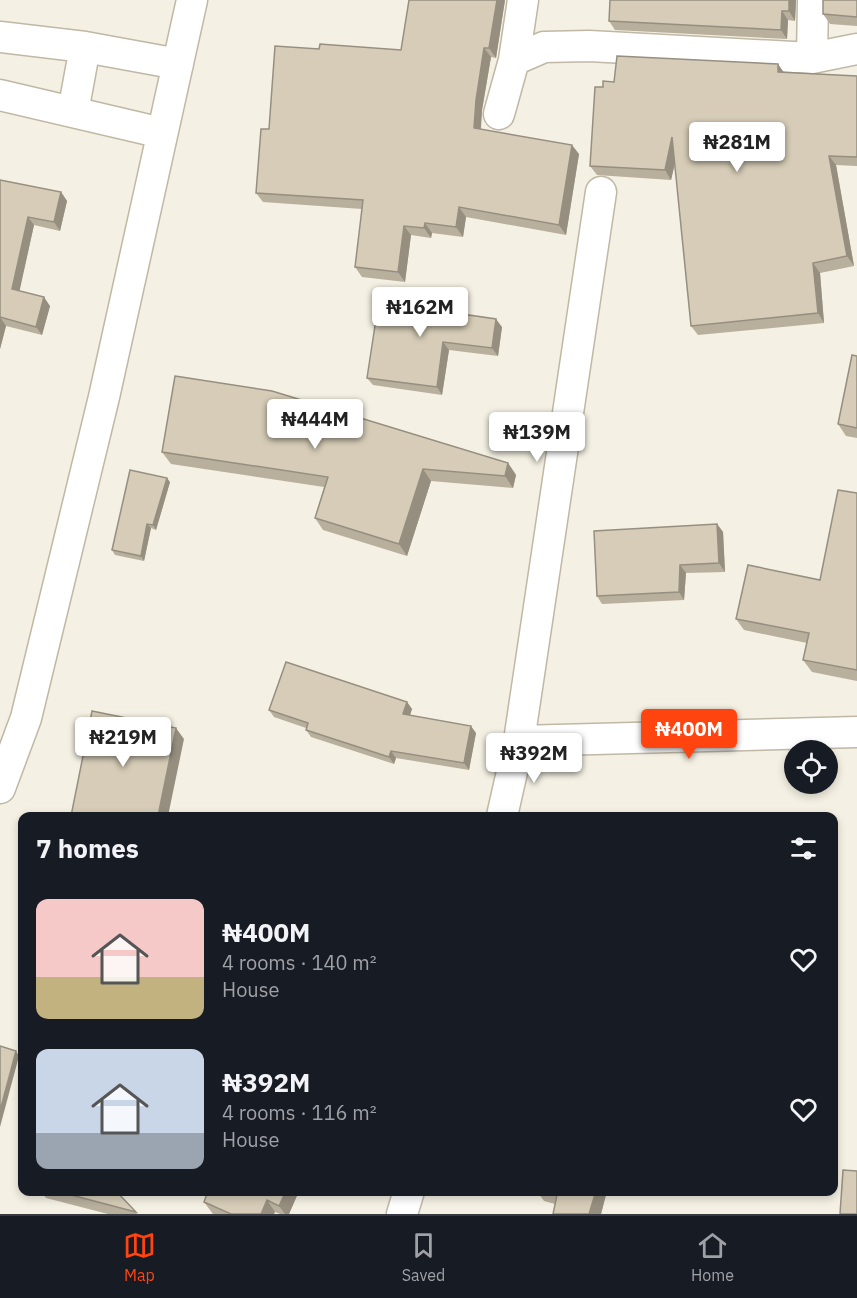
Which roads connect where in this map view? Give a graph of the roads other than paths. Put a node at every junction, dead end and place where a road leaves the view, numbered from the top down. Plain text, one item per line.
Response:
1 (192, 0) edge
2 (523, 0) edge
3 (813, 0) edge
4 (0, 37) edge
5 (85, 47) junction
6 (857, 49) edge
7 (812, 58) junction
8 (513, 60) junction
9 (177, 64) junction
10 (0, 95) edge
11 (73, 112) junction
12 (500, 114) dead end
13 (162, 133) junction
14 (602, 192) dead end
15 (857, 732) edge
16 (519, 741) junction
17 (0, 788) edge
18 (503, 812) edge
19 (407, 1196) edge
20 (402, 1214) edge

1 - 9 street
2 - 8 street
3 - 7 street
4 - 5 street
5 - 9 street
5 - 11 street
6 - 7 street
7 - 8 street
8 - 12 street
9 - 13 street
10 - 11 street
11 - 13 street
13 - 17 street
14 - 16 street
15 - 16 street
16 - 18 street
19 - 20 street

